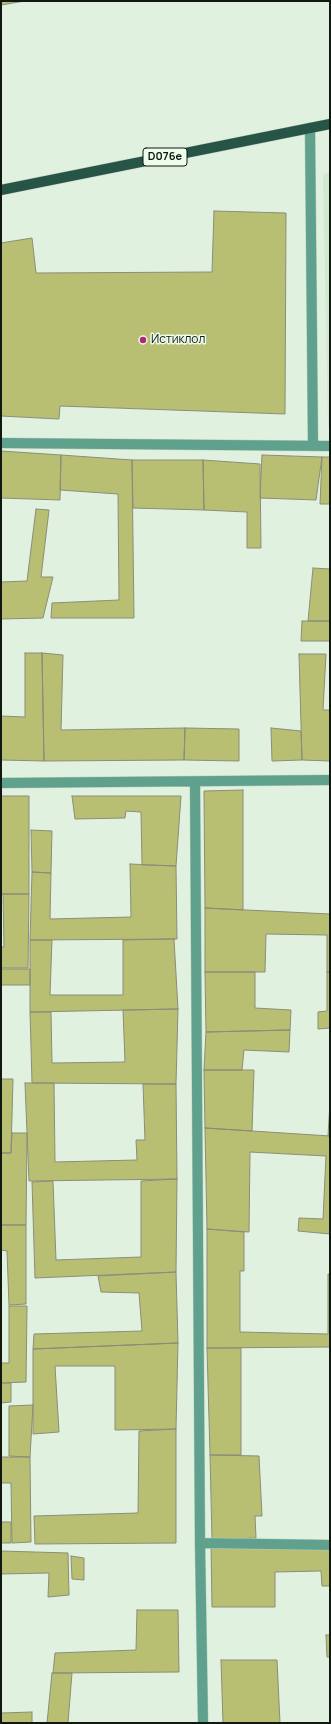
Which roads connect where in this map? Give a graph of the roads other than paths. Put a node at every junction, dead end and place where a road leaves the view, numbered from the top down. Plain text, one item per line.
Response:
1 (330, 124) edge
2 (310, 128) junction
3 (1, 190) edge
4 (1, 443) edge
5 (313, 445) junction
6 (330, 446) edge
7 (330, 780) edge
8 (195, 782) junction
9 (1, 784) edge
10 (200, 1544) junction
11 (330, 1545) edge
12 (203, 1723) edge

1 - 2 main road, D076e
2 - 3 main road, D076e
2 - 5 street
4 - 5 street
5 - 6 street
7 - 8 street
8 - 9 street
8 - 10 street
10 - 11 street
10 - 12 street

